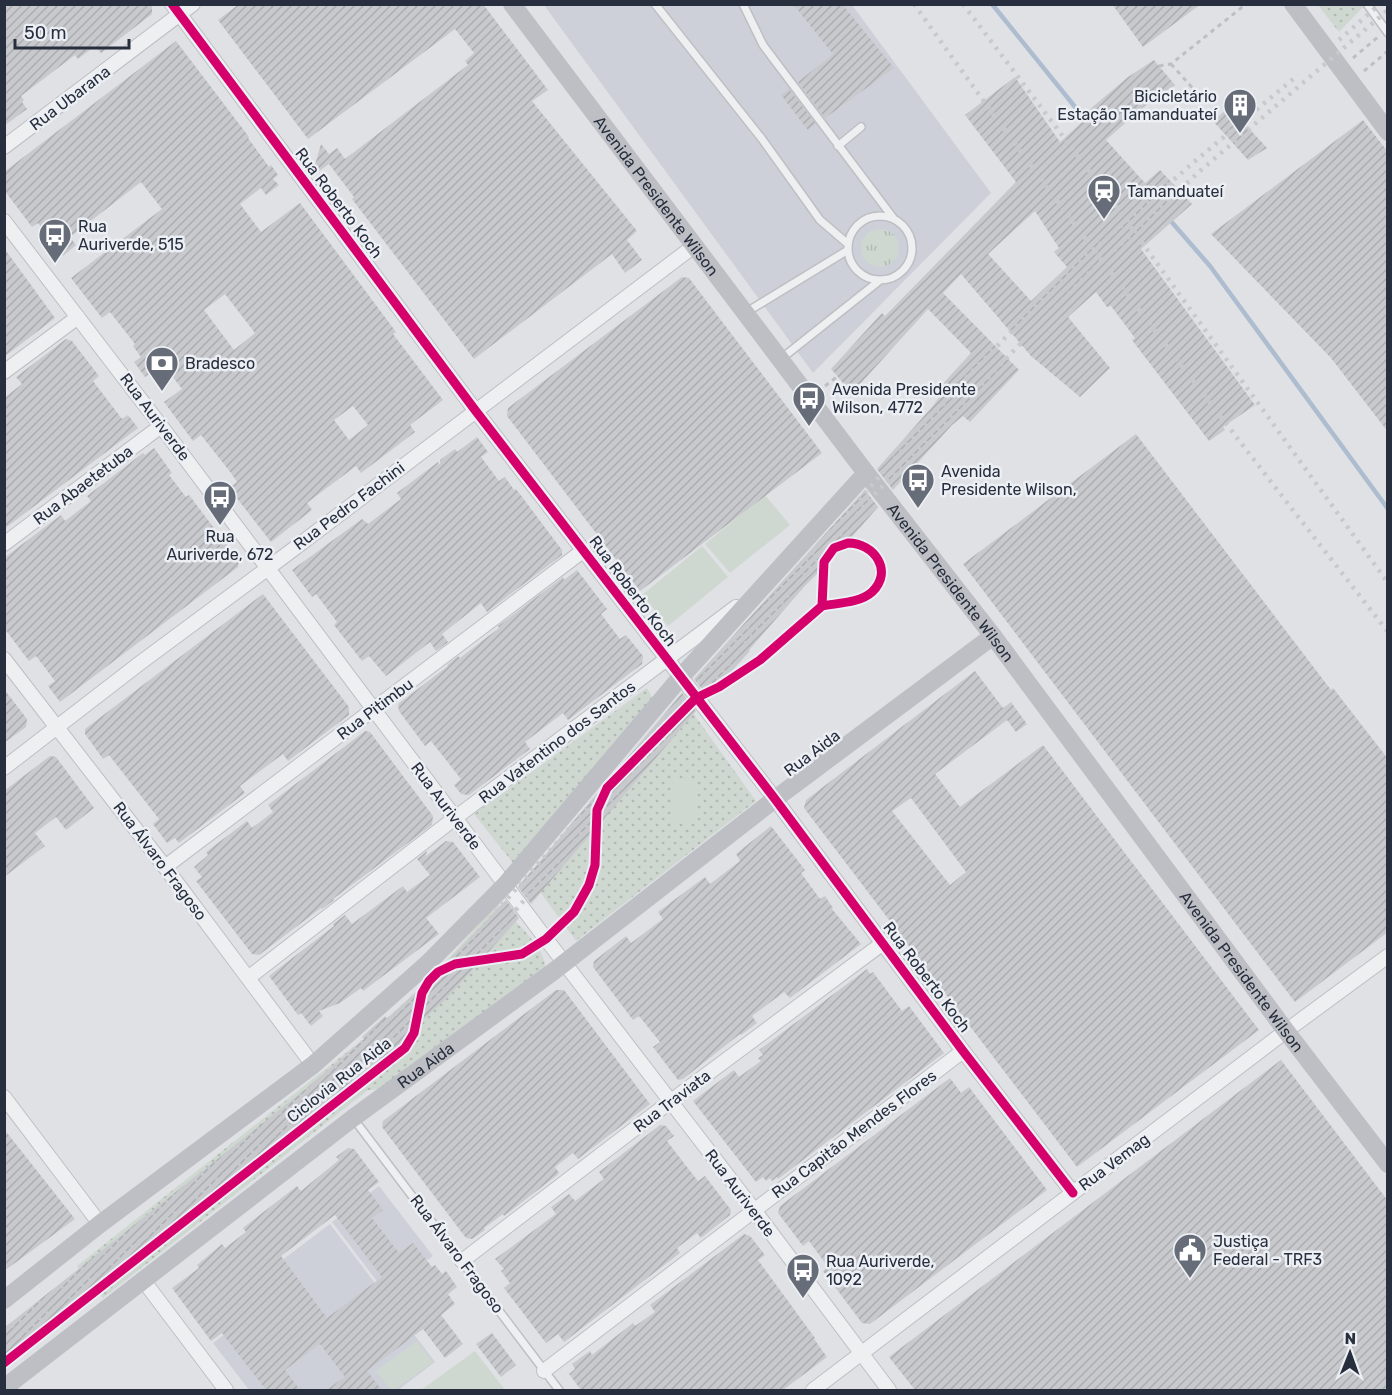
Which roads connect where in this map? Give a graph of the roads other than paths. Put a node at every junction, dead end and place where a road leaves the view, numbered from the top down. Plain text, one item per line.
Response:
1 (193, 4) edge
2 (512, 4) edge
3 (655, 4) edge
4 (743, 4) edge
5 (1293, 4) edge
6 (1367, 4) edge
7 (176, 10) edge
8 (1387, 31) edge
9 (861, 127) dead end
10 (1388, 132) edge
11 (838, 146) junction
12 (4, 147) edge
13 (894, 219) junction
14 (4, 221) edge
15 (694, 246) junction
16 (848, 247) junction
17 (879, 281) junction
18 (745, 313) junction
19 (78, 317) junction
20 (780, 360) junction
21 (4, 372) edge
22 (475, 410) junction
23 (161, 426) junction
24 (866, 473) junction
25 (4, 544) edge
26 (584, 550) junction
27 (268, 568) junction
28 (762, 587) junction
29 (993, 636) junction
30 (4, 659) edge
31 (667, 661) junction
32 (680, 678) junction
33 (373, 710) junction
34 (58, 728) junction
35 (4, 768) edge
36 (775, 799) junction
37 (455, 818) junction
38 (165, 867) junction
39 (506, 884) junction
40 (883, 943) junction
41 (1388, 956) edge
42 (565, 962) junction
43 (248, 978) junction
44 (1286, 1031) junction
45 (963, 1051) junction
46 (313, 1065) junction
47 (4, 1097) edge
48 (671, 1101) junction
49 (9, 1112) edge
50 (346, 1124) junction
51 (1388, 1164) edge
52 (1073, 1193) junction
53 (754, 1210) junction
54 (100, 1224) junction
55 (462, 1261) junction
56 (143, 1280) junction
57 (4, 1300) edge
58 (862, 1354) junction
59 (544, 1371) junction
60 (4, 1388) edge
61 (226, 1390) edge
62 (560, 1390) edge
63 (813, 1390) edge
64 (889, 1390) edge

1 - 7 street, Rua Ubarana
2 - 15 street, Avenida Presidente Wilson
3 - 16 lane
4 - 11 lane
5 - 10 street
6 - 8 lane
7 - 12 street, Rua Ubarana
7 - 22 street, Rua Roberto Koch
9 - 11 lane
11 - 13 lane
13 - 16 lane
13 - 17 lane
14 - 19 street, Rua Auriverde
15 - 18 street, Avenida Presidente Wilson
15 - 22 street, Rua Pedro Fachini
16 - 17 lane
16 - 18 lane
17 - 20 lane
18 - 20 street, Avenida Presidente Wilson
19 - 21 street
19 - 23 street, Rua Auriverde
20 - 24 street, Avenida Presidente Wilson
22 - 26 street, Rua Roberto Koch
22 - 27 street, Rua Pedro Fachini
23 - 25 street, Rua Abaetetuba
23 - 27 street, Rua Auriverde
24 - 28 street
24 - 29 street, Avenida Presidente Wilson
26 - 31 street, Rua Roberto Koch
26 - 33 street, Rua Pitimbu
27 - 33 street, Rua Auriverde
27 - 34 street, Rua Pedro Fachini
28 - 31 street, Rua Vatentino dos Santos
28 - 32 street
29 - 36 street, Rua Aida
29 - 44 street, Avenida Presidente Wilson
30 - 34 street, Rua Álvaro Fragoso
31 - 32 street, Rua Roberto Koch
31 - 37 street, Rua Vatentino dos Santos
32 - 36 street, Rua Roberto Koch
32 - 39 street
33 - 37 street, Rua Auriverde
33 - 38 street, Rua Pitimbu
34 - 35 street, Rua Pedro Fachini
34 - 38 street, Rua Álvaro Fragoso
36 - 40 street, Rua Roberto Koch
36 - 42 street, Rua Aida
37 - 39 street, Rua Auriverde
37 - 43 street, Rua Vatentino dos Santos
38 - 43 street, Rua Álvaro Fragoso
39 - 42 street, Rua Auriverde
39 - 46 street
40 - 45 street, Rua Roberto Koch
40 - 48 street, Rua Traviata
41 - 44 street, Rua Vemag
42 - 48 street, Rua Auriverde
42 - 50 street, Rua Aida
43 - 46 street, Rua Álvaro Fragoso
44 - 51 street, Avenida Presidente Wilson
44 - 52 street, Rua Vemag
45 - 52 street, Rua Roberto Koch
45 - 53 street, Rua Capitão Mendes Flores
46 - 54 street
47 - 49 street
48 - 53 street, Rua Auriverde
48 - 55 street, Rua Traviata
49 - 54 street
50 - 55 lane, Rua Álvaro Fragoso
50 - 56 street, Rua Aida
52 - 58 street, Rua Vemag
53 - 58 street, Rua Auriverde
53 - 59 street, Rua Capitão Mendes Flores
54 - 57 street
55 - 59 lane, Rua Álvaro Fragoso
56 - 60 street, Rua Aida
56 - 61 street
58 - 63 street, Rua Vemag
58 - 64 street, Rua Auriverde
59 - 62 lane, Rua Álvaro Fragoso

